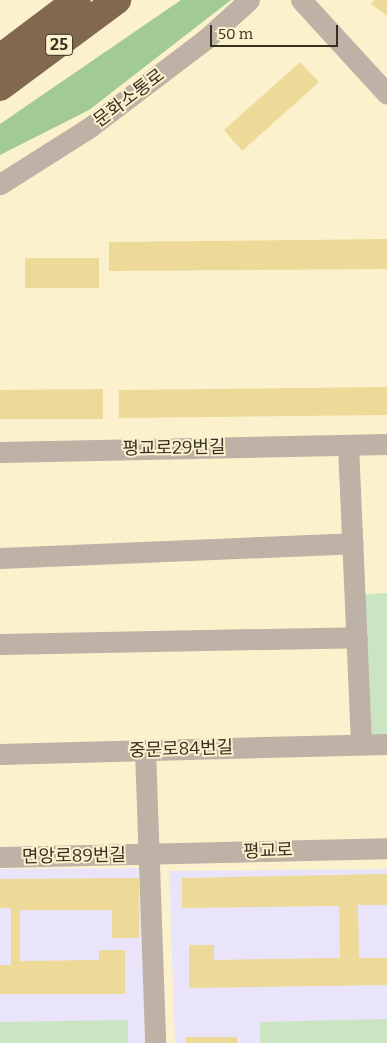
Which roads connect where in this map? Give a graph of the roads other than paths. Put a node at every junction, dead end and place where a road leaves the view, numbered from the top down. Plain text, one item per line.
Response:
1 (77, 0) edge
2 (117, 0) edge
3 (250, 0) edge
4 (301, 0) edge
5 (0, 58) edge
6 (0, 87) edge
7 (387, 94) edge
8 (0, 184) edge
9 (387, 444) edge
10 (348, 445) junction
11 (0, 452) edge
12 (353, 543) junction
13 (0, 558) edge
14 (357, 637) junction
15 (0, 644) edge
16 (362, 744) junction
17 (387, 744) edge
18 (145, 750) junction
19 (0, 754) edge
20 (387, 848) edge
21 (149, 855) junction
22 (0, 857) edge
23 (155, 1043) edge

1 - 5 highway, 25
2 - 6 highway, 25
3 - 8 street, 문화소통로
4 - 7 street
9 - 10 street, 평교로29번길
10 - 11 street, 평교로29번길
10 - 12 street
12 - 13 street
12 - 14 street
14 - 15 street
14 - 16 street
16 - 17 street, 중문로84번길
16 - 18 street, 중문로84번길
18 - 19 street, 중문로84번길
18 - 21 street
20 - 21 street, 평교로
21 - 22 street, 면앙로89번길
21 - 23 street

